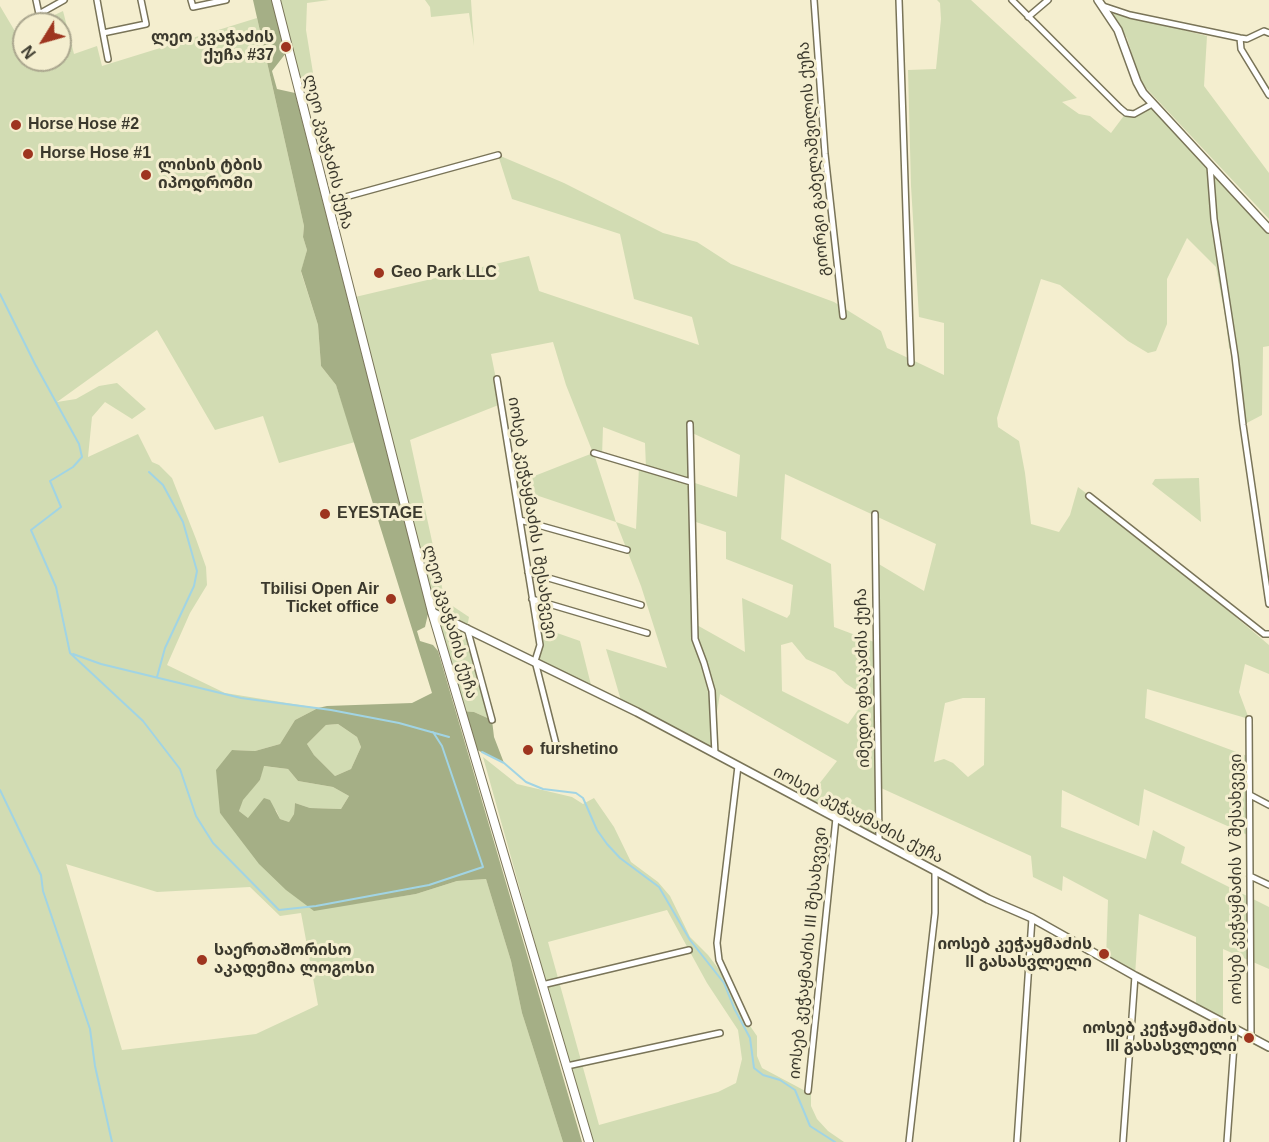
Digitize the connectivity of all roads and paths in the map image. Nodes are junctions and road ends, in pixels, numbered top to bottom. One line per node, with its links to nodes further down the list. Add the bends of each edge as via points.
1 (36, 0): 2 (street, via 39,14)
2 (64, 0)
3 (97, 0): 14 (street)
4 (141, 0): 14 (street, via 146,24)
5 (191, 0): 6 (street, via 193,7)
6 (226, 0)
7 (276, 0): 22 (main road, ლეო კვაჭაძის ქუჩა)
8 (814, 0): 24 (street, გიორგი გაბელაშვილის ქუჩა, via 825,154)
9 (899, 0): 25 (street)
10 (1012, 0): 13 (street)
11 (1048, 0): 13 (street)
12 (1100, 3): 16 (street, via 1130,15); 19 (street, via 1118,30 1137,82)
13 (1028, 16): 19 (street, via 1126,113 1134,114)
14 (103, 33): 17 (street)
15 (1269, 33): 16 (street)
16 (1240, 38): 18 (street, via 1241,49)
17 (108, 58)
18 (1269, 94)
19 (1152, 105): 21 (street)
20 (498, 155): 22 (street)
21 (1210, 165): 23 (street); 36 (street, via 1214,219)
22 (327, 202): 38 (main road, ლეო კვაჭაძის ქუჩა)
23 (1269, 229)
24 (843, 316)
25 (912, 363)
26 (497, 379): 32 (street, იოსებ კეჭაყმაძის I შესახვევი)
27 (690, 424): 29 (street)
28 (594, 453): 29 (street)
29 (691, 482): 46 (street, via 695,639 712,691)
30 (1089, 496): 41 (street)
31 (875, 514): 51 (street, იმედო ფხაკაძის ქუჩა)
32 (520, 520): 33 (street); 34 (street, იოსებ კეჭაყმაძის I შესახვევი)
33 (627, 550)
34 (528, 572): 35 (street, იოსებ კეჭაყმაძის I შესახვევი); 37 (street)
35 (532, 599): 40 (street); 42 (street, იოსებ კეჭაყმაძის I შესახვევი, via 540,645)
36 (1269, 604)
37 (640, 605)
38 (432, 612): 39 (street, იოსებ კეჭაყმაძის ქუჩა); 58 (main road, ლეო კვაჭაძის ქუჩა)
39 (467, 628): 42 (street, იოსებ კეჭაყმაძის ქუჩა); 44 (street)
40 (647, 633)
41 (1268, 634)
42 (535, 661): 45 (street, იოსებ კეჭაყმაძის I შესახვევი); 46 (street, იოსებ კეჭაყმაძის ქუჩა)
43 (1249, 719): 48 (street, იოსებ კეჭაყმაძის V შესახვევი)
44 (492, 720)
45 (557, 748)
46 (716, 754): 47 (street, იოსებ კეჭაყმაძის ქუჩა)
47 (738, 766): 50 (street, იოსებ კეჭაყმაძის ქუჩა); 59 (street, via 717,943 719,960)
48 (1250, 795): 49 (street); 53 (street, იოსებ კეჭაყმაძის V შესახვევი)
49 (1269, 805)
50 (836, 818): 51 (street, იოსებ კეჭაყმაძის ქუჩა); 65 (street, იოსებ კეჭაყმაძის III შესახვევი)
51 (879, 841): 52 (street, იოსებ კეჭაყმაძის ქუჩა)
52 (935, 871): 55 (street, იოსებ კეჭაყმაძის ქუჩა); 67 (street, via 935,913)
53 (1250, 876): 54 (street); 62 (street, იოსებ კეჭაყმაძის V შესახვევი)
54 (1269, 885)
55 (1032, 918): 57 (street, იოსებ კეჭაყმაძის ქუჩა); 68 (street)
56 (689, 950): 58 (street)
57 (1135, 976): 60 (street, იოსებ კეჭაყმაძის ქუჩა); 69 (street)
58 (542, 985): 64 (main road, ლეო კვაჭაძის ქუჩა)
59 (748, 1023)
60 (1235, 1030): 62 (street, იოსებ კეჭაყმაძის ქუჩა); 70 (street)
61 (720, 1033): 64 (street)
62 (1251, 1038): 63 (street, იოსებ კეჭაყმაძის ქუჩა)
63 (1269, 1047)
64 (567, 1066): 66 (main road, ლეო კვაჭაძის ქუჩა)
65 (808, 1091)
66 (589, 1142)
67 (909, 1142)
68 (1017, 1142)
69 (1123, 1142)
70 (1227, 1142)

